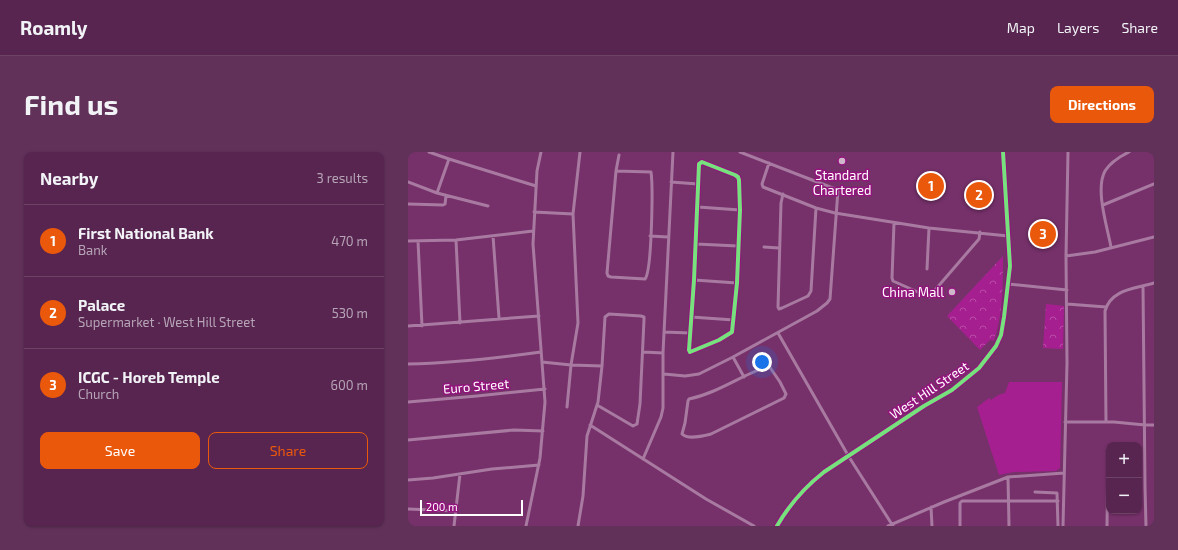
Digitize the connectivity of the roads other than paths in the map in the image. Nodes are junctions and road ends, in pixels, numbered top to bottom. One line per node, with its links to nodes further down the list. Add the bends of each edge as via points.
1 (429, 152): 10 (street)
2 (540, 152): 17 (street)
3 (580, 152): 29 (street)
4 (673, 152): 14 (street)
5 (740, 152): 11 (street)
6 (1003, 152): 37 (street, West Hill Street)
7 (1068, 152): 47 (street)
8 (1129, 152): 22 (street, via 1106,170 1102,179)
9 (619, 155): 12 (street)
10 (449, 159): 17 (street); 18 (street)
11 (769, 164): 19 (street, via 762,184); 28 (street, via 838,190)
12 (616, 171): 35 (street, via 651,172); 35 (street, via 608,276 645,279 648,272)
13 (408, 182): 18 (street)
14 (671, 182): 15 (street); 36 (street)
15 (698, 184): 24 (street); 26 (street, via 699,164 702,162 735,175 739,180)
16 (1154, 184): 22 (street)
17 (536, 186): 27 (street)
18 (437, 194): 20 (street)
19 (783, 194): 25 (street); 46 (street)
20 (446, 196): 21 (street, via 443,205); 23 (street)
21 (408, 204)
22 (1103, 205): 45 (street)
23 (488, 206)
24 (698, 207): 26 (street); 42 (street)
25 (816, 208): 28 (street); 46 (street, via 811,291 808,296 779,309)
26 (740, 210): 43 (street)
27 (534, 212): 29 (street); 32 (street)
28 (835, 213): 30 (street); 66 (street, via 830,299 817,311)
29 (573, 214): 73 (street, via 578,318)
30 (894, 223): 31 (street); 33 (street, via 893,281 929,298 979,239)
31 (930, 228): 33 (street); 48 (street)
32 (533, 231): 34 (street); 57 (street)
33 (980, 232): 37 (street)
34 (493, 236): 39 (street); 59 (street)
35 (650, 236): 36 (street)
36 (668, 236): 64 (street)
37 (1008, 236): 52 (street, West Hill Street)
38 (1154, 237): 45 (street)
39 (456, 240): 41 (street); 61 (street)
40 (408, 241): 41 (street)
41 (418, 241): 63 (street)
42 (696, 244): 43 (street); 49 (street)
43 (738, 246): 50 (street)
44 (764, 247): 46 (street)
45 (1111, 247): 47 (street)
46 (779, 248)
47 (1066, 256): 54 (street)
48 (927, 269)
49 (694, 280): 50 (street); 58 (street)
50 (737, 283): 60 (street)
51 (1154, 283): 53 (street)
52 (1008, 284): 54 (street); 88 (street, West Hill Street, via 1001,335 979,368 952,390)
53 (1143, 286): 56 (street, via 1115,295); 83 (street)
54 (1067, 290): 55 (street)
55 (1067, 304): 56 (street); 81 (street)
56 (1106, 307): 82 (street)
57 (539, 316): 59 (street); 67 (street)
58 (692, 317): 60 (street); 65 (street)
59 (499, 318): 61 (street)
60 (734, 320): 65 (street, via 730,335 694,352 689,350)
61 (460, 323): 63 (street)
62 (408, 326): 63 (street)
63 (422, 326)
64 (664, 332): 65 (street); 69 (street)
65 (690, 333)
66 (778, 333): 70 (street); 88 (street)
67 (541, 352): 71 (street); 72 (street)
68 (643, 352): 69 (street); 74 (street, via 644,317 607,315); 79 (street, via 637,424 630,424)
69 (663, 353): 75 (street)
70 (733, 357): 75 (street, via 699,374); 76 (street)
71 (542, 362): 73 (street); 77 (street)
72 (408, 364)
73 (571, 365): 74 (street); 80 (street)
74 (602, 366): 79 (street)
75 (664, 374): 89 (street, via 661,417)
76 (744, 377): 76 (street, via 690,399 683,436 711,434 786,396 769,366)
77 (545, 389): 78 (street, Euro Street); 86 (street)
78 (408, 402)
79 (597, 405): 85 (street)
80 (567, 407)
81 (1065, 422): 82 (street); 91 (street)
82 (1106, 422): 83 (street)
83 (1145, 425): 84 (street); 115 (street)
84 (1154, 425)
85 (590, 426): 89 (street); 105 (street)
86 (543, 431): 87 (street, via 514,430); 90 (street)
87 (408, 440)
88 (849, 456): 102 (street); 107 (street, West Hill Street, via 812,482 791,504)
89 (643, 458): 106 (street, via 706,499)
90 (539, 465): 92 (street); 104 (street)
91 (1064, 473): 93 (street); 113 (street)
92 (460, 474): 95 (street); 101 (street)
93 (1008, 477): 98 (street); 99 (street)
94 (1108, 478): 114 (street)
95 (408, 480)
96 (1035, 492): 97 (street, via 1056,492)
97 (1058, 501): 98 (street); 112 (street)
98 (1009, 502): 110 (street, via 961,502); 111 (street)
99 (931, 507): 102 (street); 109 (street)
100 (408, 509): 101 (street)
101 (456, 511): 103 (street)
102 (892, 525): 108 (street)
103 (454, 526)
104 (526, 526)
105 (578, 526)
106 (754, 526)
107 (777, 526)
108 (888, 526)
109 (932, 526)
110 (960, 526)
111 (1009, 526)
112 (1058, 526)
113 (1063, 526)
114 (1107, 526)
115 (1146, 526)

